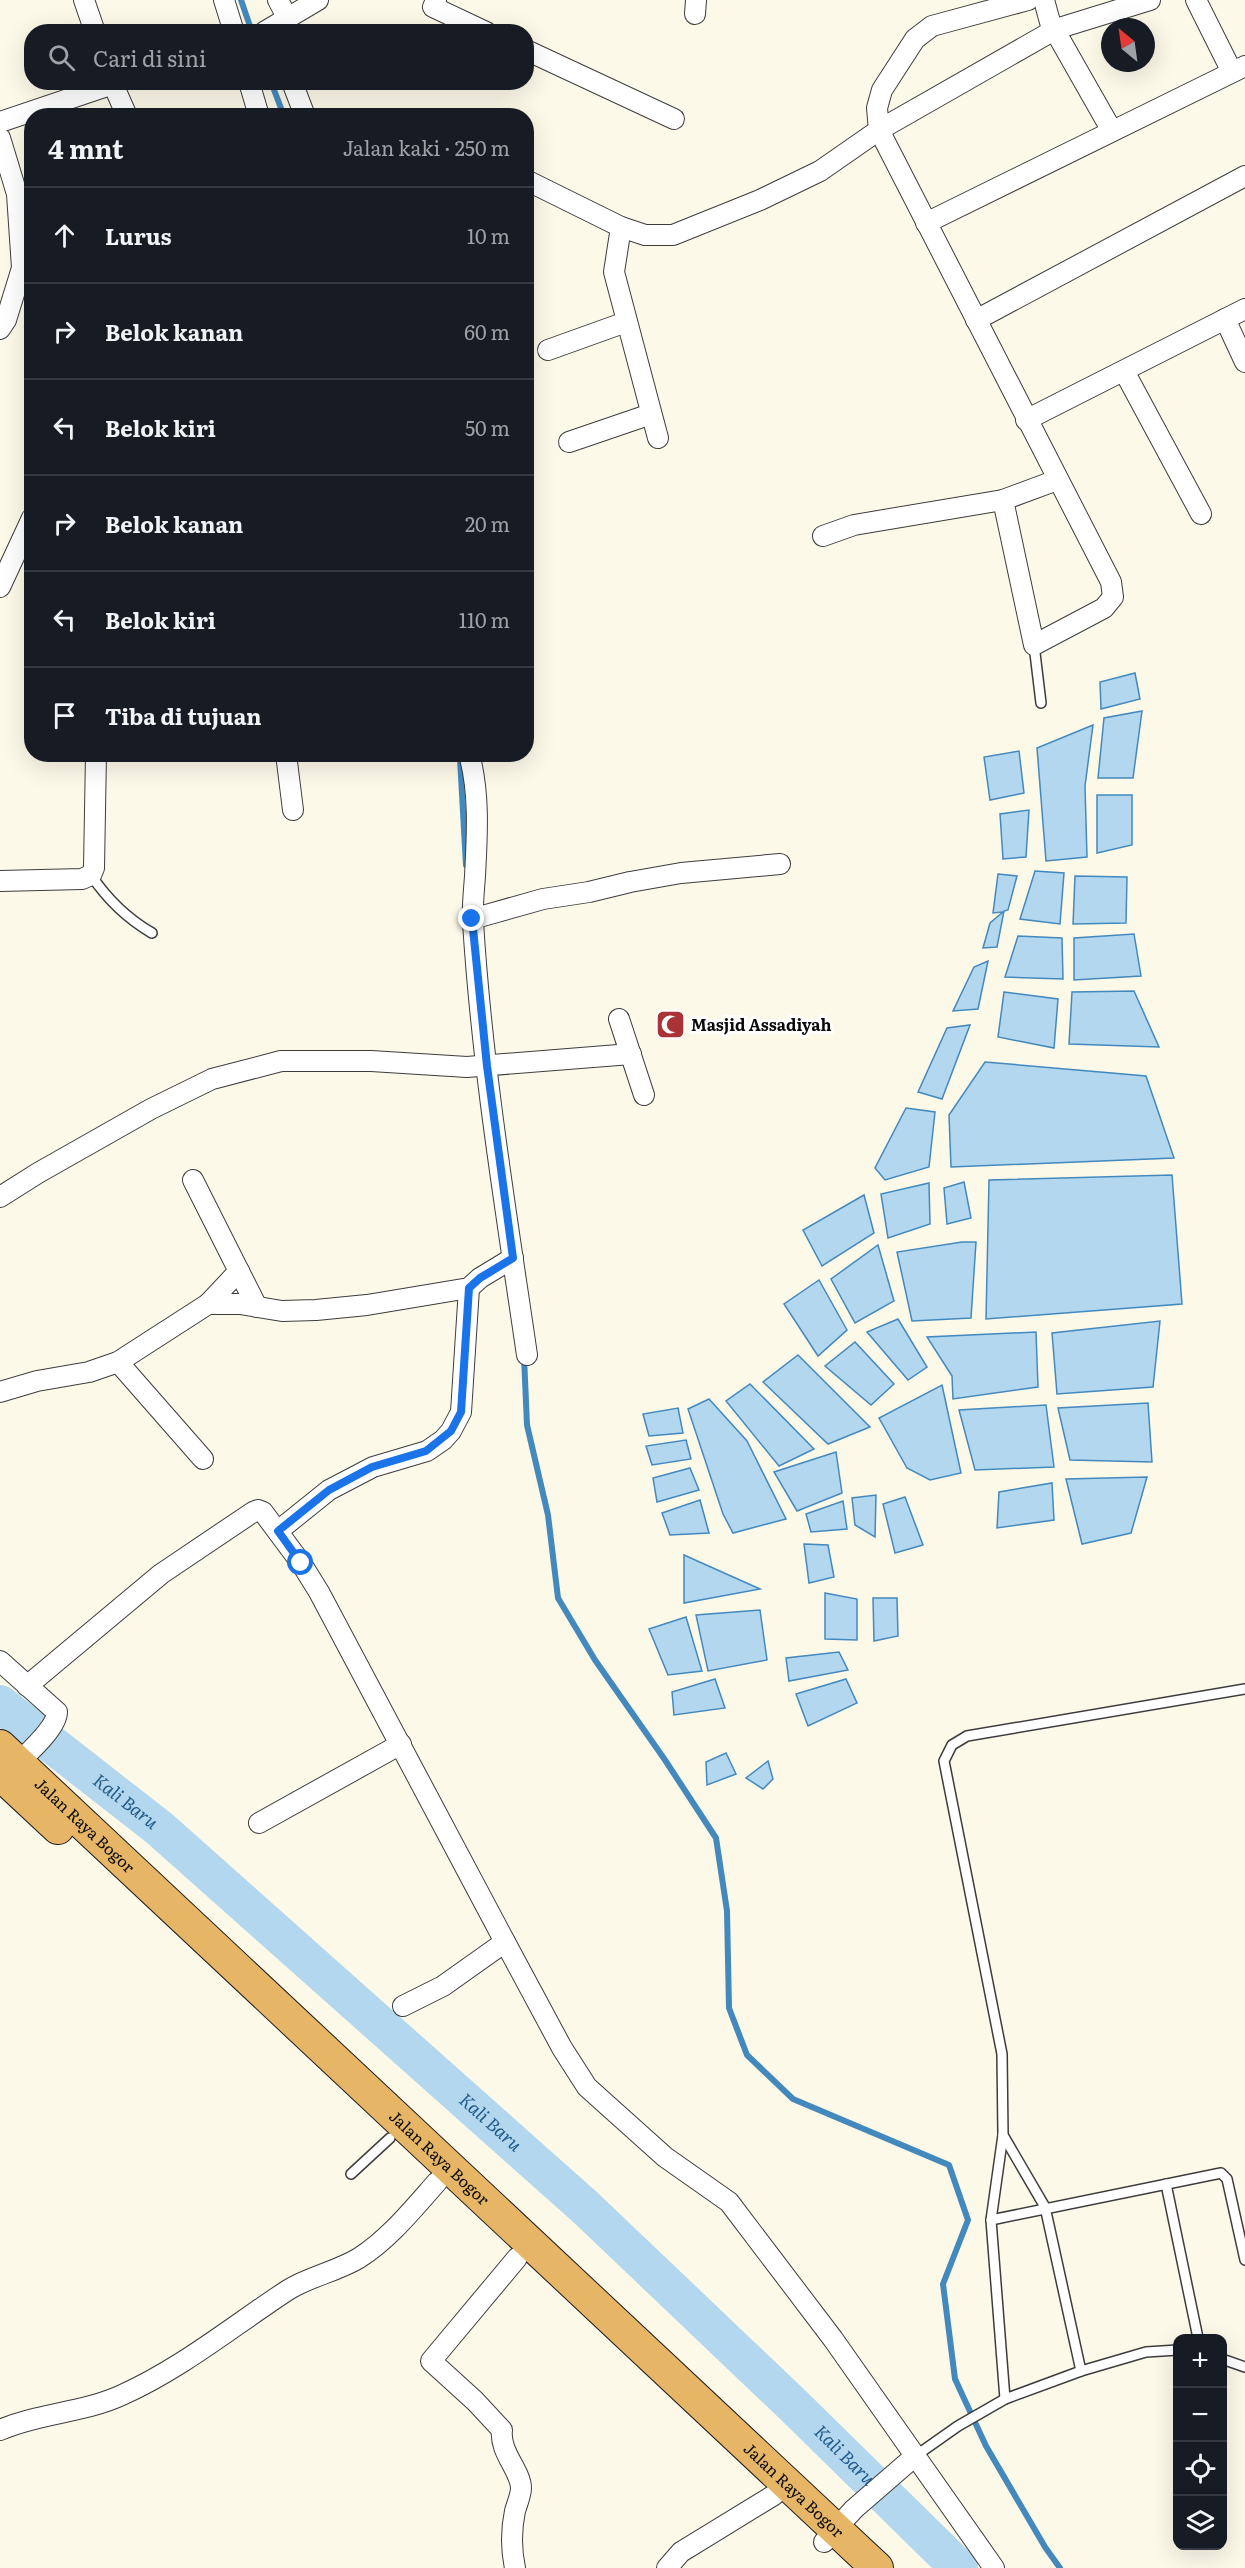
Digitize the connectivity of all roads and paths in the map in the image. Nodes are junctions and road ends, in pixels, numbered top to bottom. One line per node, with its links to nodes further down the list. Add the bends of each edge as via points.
1 (84, 0): 11 (street)
2 (224, 0): 12 (street)
3 (278, 0): 10 (street)
4 (318, 0): 10 (street)
5 (436, 0): 14 (street, via 433,7)
6 (1028, 0): 29 (street, via 932,26 915,39 882,90 877,108)
7 (1044, 0): 15 (street)
8 (1150, 0): 15 (street)
9 (1196, 0): 17 (street)
10 (288, 19): 13 (street)
11 (92, 24)
12 (232, 24)
13 (279, 24)
14 (469, 24)
15 (1056, 29): 29 (street); 30 (street)
16 (534, 54): 27 (street)
17 (1239, 69): 30 (street)
18 (94, 90): 22 (street)
19 (118, 90): 23 (street)
20 (251, 90): 24 (street)
21 (295, 90): 25 (street)
22 (41, 108)
23 (124, 108)
24 (257, 108)
25 (302, 108)
26 (24, 114): 28 (street)
27 (674, 119)
28 (0, 122)
29 (879, 130): 34 (street); 35 (street, via 820,171 672,235 645,235)
30 (1112, 131): 34 (street)
31 (0, 138): 40 (street, via 17,194 22,268)
32 (1245, 176): 38 (street)
33 (534, 184): 35 (street)
34 (926, 223): 38 (street)
35 (621, 227): 39 (street, via 614,272)
36 (1245, 309): 37 (street)
37 (1225, 319): 42 (street); 43 (street)
38 (976, 320): 45 (street)
39 (626, 322): 41 (street); 44 (street)
40 (0, 328)
41 (548, 350)
42 (1245, 362)
43 (1124, 371): 45 (street); 50 (street)
44 (651, 414): 46 (street); 47 (street)
45 (1026, 420): 48 (street)
46 (658, 438)
47 (569, 442)
48 (1057, 480): 49 (street); 54 (street, via 1111,582 1113,597 1104,608)
49 (1004, 500): 52 (street, via 854,525); 54 (street)
50 (1201, 514)
51 (24, 535): 53 (street)
52 (823, 536)
53 (0, 587)
54 (1034, 645): 55 (lane)
55 (1041, 702)
56 (96, 762): 61 (street)
57 (287, 762): 59 (street)
58 (471, 762): 63 (street, via 477,852)
59 (293, 810)
60 (780, 864): 63 (street, via 630,882 543,899)
61 (91, 875): 62 (street, via 82,879); 64 (lane, via 119,907)
62 (0, 881)
63 (472, 919): 67 (street)
64 (152, 933)
65 (619, 1018): 66 (street)
66 (631, 1054): 67 (street); 68 (street)
67 (479, 1066): 70 (street, via 281,1061 212,1078); 71 (street)
68 (644, 1095)
69 (193, 1180): 72 (street)
70 (0, 1197)
71 (511, 1260): 73 (street); 76 (street)
72 (239, 1271): 74 (street); 75 (street)
73 (475, 1283): 75 (street, via 367,1305 282,1311); 80 (street, via 461,1412 451,1431 426,1451 372,1467 329,1490)
74 (208, 1304): 75 (street); 77 (street)
75 (257, 1308)
76 (527, 1355)
77 (118, 1362): 78 (street); 79 (street)
78 (0, 1392)
79 (203, 1459)
80 (278, 1531): 82 (street, via 263,1512 253,1512 161,1574); 84 (street, via 319,1592)
81 (0, 1661): 82 (street)
82 (27, 1686): 85 (street, via 57,1713 57,1718 51,1728)
83 (1245, 1689): 89 (lane, via 967,1736 952,1745 944,1761 1002,2054)
84 (401, 1744): 86 (street); 87 (street)
85 (13, 1758): 90 (highway, Jalan Raya Bogor); 107 (highway, Jalan Raya Bogor)
86 (259, 1823)
87 (504, 1942): 88 (street, via 442,1986); 105 (street, via 587,2087 665,2157 729,2202 833,2339)
88 (403, 2006)
89 (1003, 2135): 94 (lane); 95 (lane)
90 (390, 2138): 91 (lane); 92 (highway, Jalan Raya Bogor)
91 (351, 2174)
92 (437, 2182): 96 (highway, Jalan Raya Bogor); 104 (street, via 398,2226 359,2258 291,2289 194,2356 122,2395 78,2411 19,2422)
93 (1166, 2184): 94 (lane); 97 (lane, via 1224,2175); 98 (lane)
94 (1045, 2207): 95 (lane); 102 (lane)
95 (992, 2220): 103 (lane)
96 (518, 2258): 106 (highway, Jalan Raya Bogor); 108 (street, via 431,2361 502,2430 501,2437 521,2487 512,2526)
97 (1245, 2260)
98 (1197, 2334)
99 (1173, 2350): 102 (lane, via 1146,2352)
100 (1227, 2361): 101 (lane)
101 (1245, 2367)
102 (1081, 2371): 103 (lane)
103 (1005, 2399): 105 (lane)
104 (0, 2430)
105 (909, 2461): 107 (street); 112 (street)
106 (774, 2495): 107 (highway, Jalan Raya Bogor); 109 (street, via 681,2552)
107 (838, 2526): 110 (highway, Jalan Raya Bogor); 111 (highway, Jalan Raya Bogor)
108 (515, 2568)
109 (667, 2568)
110 (850, 2568)
111 (878, 2568)
112 (994, 2568)

